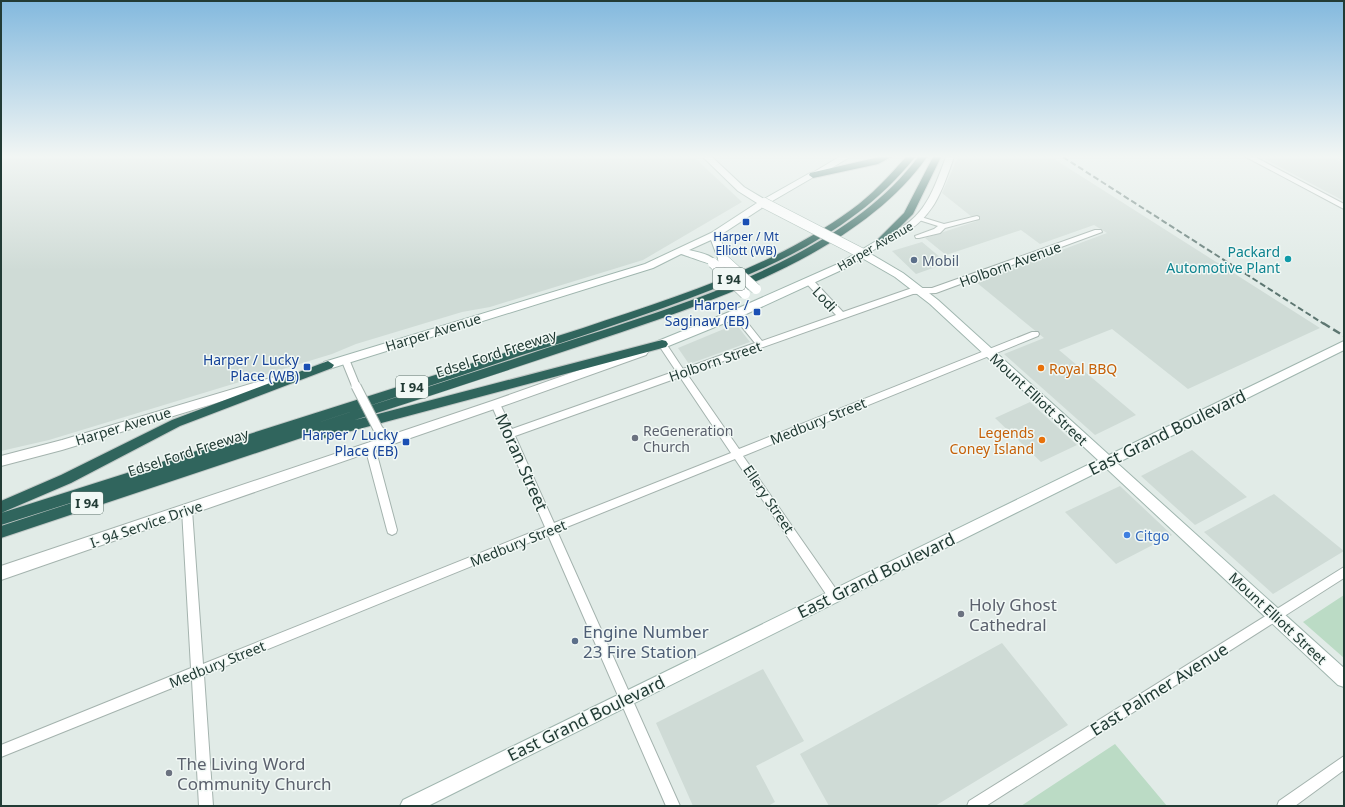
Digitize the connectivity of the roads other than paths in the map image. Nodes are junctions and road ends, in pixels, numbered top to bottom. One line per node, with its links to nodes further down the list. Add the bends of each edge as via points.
1 (750, 195): 8 (main road, Mount Elliott Street)
2 (779, 195): 8 (main road, Harper Avenue)
3 (872, 195): 43 (highway, Edsel Ford Freeway / I 94, via 841,220 776,258 699,291 527,350)
4 (890, 195): 40 (highway, Edsel Ford Freeway / I 94, via 858,220 806,253 702,301)
5 (918, 195): 16 (highway, via 908,214)
6 (935, 195): 10 (main road, Harper Avenue, via 930,208)
7 (1321, 195): 9 (street)
8 (764, 203): 14 (main road, Harper Avenue); 18 (main road, Mount Elliott Street, bridge)
9 (1344, 207)
10 (921, 218): 12 (street); 16 (main road, Harper Avenue, via 909,228)
11 (977, 218): 12 (street)
12 (943, 226): 15 (street)
13 (1098, 232): 21 (street, Holborn Avenue, via 933,291)
14 (714, 235): 17 (main road, Harper Avenue); 19 (main road)
15 (919, 236)
16 (881, 241): 18 (main road, Harper Avenue)
17 (680, 251): 19 (main road); 30 (main road, Harper Avenue, via 649,266 598,283)
18 (861, 253): 20 (main road, Harper Avenue, via 844,265); 21 (main road, Mount Elliott Street, via 899,275)
19 (718, 261): 22 (main road, bridge, via 764,294); 23 (main road, bridge, via 745,294 746,304)
20 (809, 281): 22 (main road); 24 (street, Lodi)
21 (921, 292): 24 (street, Holborn Street, via 912,291); 29 (main road, Mount Elliott Street)
22 (776, 296): 23 (main road)
23 (737, 313): 26 (main road); 27 (street)
24 (842, 316): 27 (street, Holborn Street)
25 (1035, 334): 29 (street, Medbury Street)
26 (662, 344): 32 (street, Ellery Street); 33 (main road); 40 (highway)
27 (761, 345): 32 (street, Holborn Street)
28 (1344, 345): 39 (main road, East Grand Boulevard)
29 (989, 352): 37 (street, Medbury Street); 39 (main road, Mount Elliott Street)
30 (345, 359): 31 (main road, Harper Avenue); 35 (street, bridge, via 378,429)
31 (328, 365): 38 (main road, Harper Avenue); 41 (highway, via 176,423 66,479)
32 (682, 373): 34 (street, Holborn Street); 37 (street, Ellery Street)
33 (496, 404): 34 (street, Moran Street); 35 (main road)
34 (509, 434): 44 (street, Moran Street)
35 (388, 441): 36 (main road)
36 (370, 447): 42 (main road, I- 94 Service Drive); 45 (street)
37 (737, 454): 44 (street, Medbury Street); 49 (street, Ellery Street)
38 (1, 461)
39 (1107, 461): 49 (main road, East Grand Boulevard); 50 (main road, Mount Elliott Street)
40 (173, 474): 46 (highway, Edsel Ford Freeway / I 94)
41 (1, 507)
42 (187, 510): 48 (main road, I- 94 Service Drive); 51 (street)
43 (1, 520)
44 (551, 529): 51 (street, Medbury Street); 53 (street, Moran Street)
45 (392, 530)
46 (1, 532)
47 (1344, 572): 50 (street, East Palmer Avenue)
48 (1, 573)
49 (834, 596): 53 (main road, East Grand Boulevard)
50 (1275, 616): 52 (main road, Mount Elliott Street); 59 (street, East Palmer Avenue)
51 (197, 672): 54 (street, Medbury Street); 56 (street)
52 (1344, 679)
53 (626, 698): 57 (main road, East Grand Boulevard); 58 (street, Moran Street)
54 (1, 751)
55 (1344, 762): 60 (street)
56 (206, 806)
57 (408, 806)
58 (674, 806)
59 (974, 806)
60 (1284, 806)

